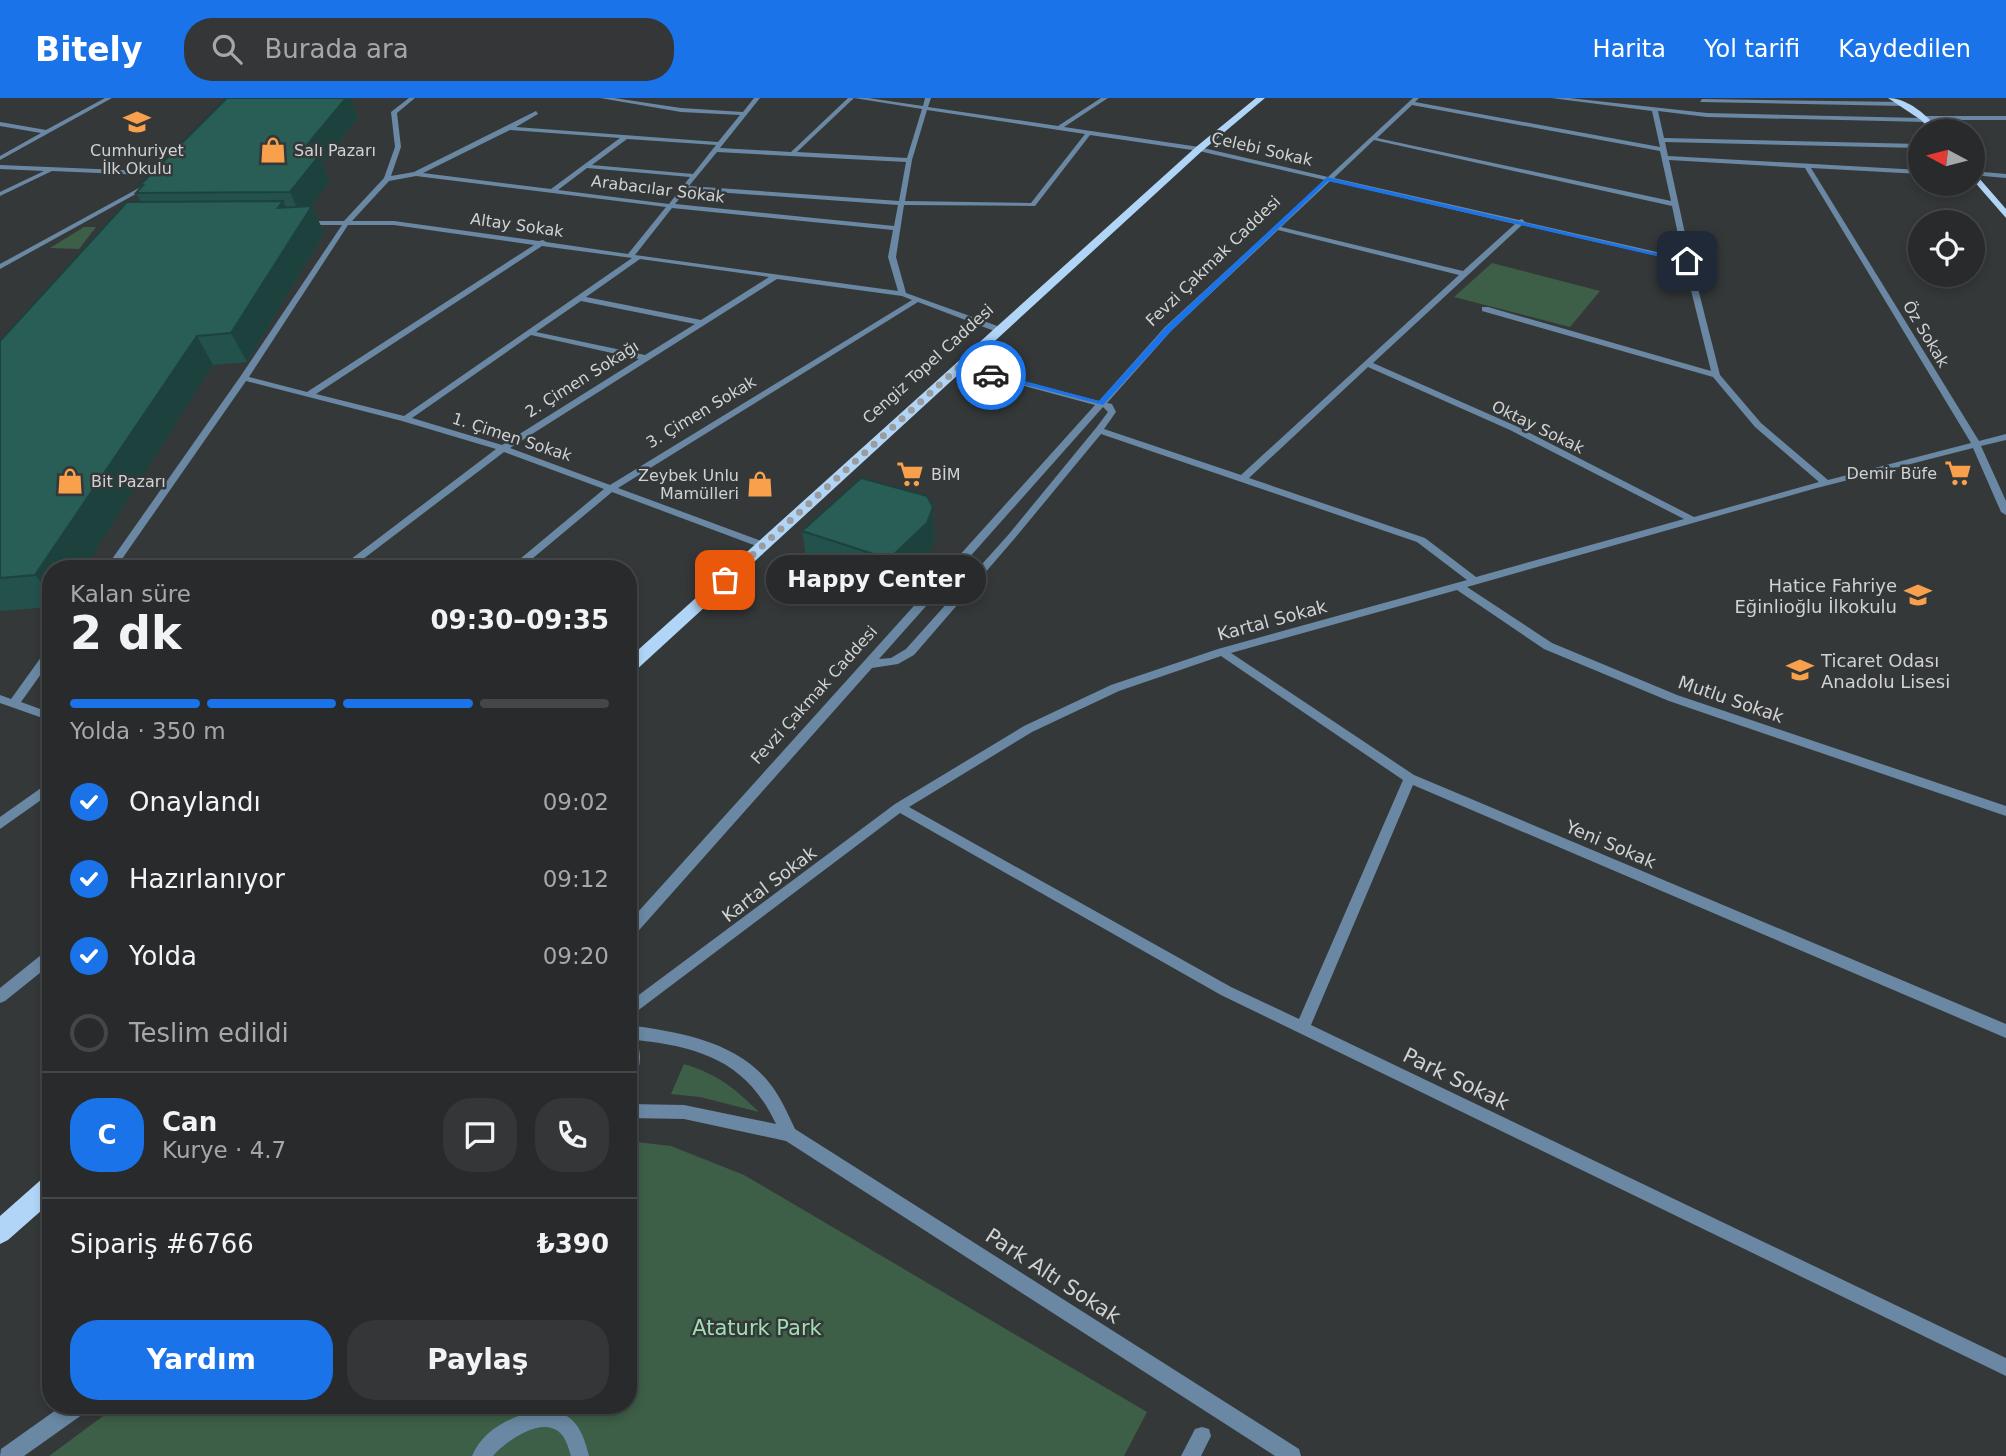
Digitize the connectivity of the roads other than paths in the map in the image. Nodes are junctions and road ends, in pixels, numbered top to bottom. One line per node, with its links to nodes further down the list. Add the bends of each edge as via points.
1 (109, 98): 27 (street)
2 (412, 98): 50 (street, via 394,112 398,147)
3 (603, 98): 20 (street)
4 (757, 98): 20 (street)
5 (851, 98): 36 (street)
6 (857, 98): 16 (street, Çelebi Sokak)
7 (928, 98): 16 (street)
8 (1105, 98): 25 (street)
9 (1261, 98): 34 (main road, Cengiz Topel Caddesi)
10 (1553, 98): 17 (street)
11 (1641, 98): 17 (street)
12 (1892, 98): 15 (main road)
13 (1701, 99): 15 (street); 21 (street)
14 (1414, 100): 30 (street, Fevzi Çakmak Caddesi); 35 (street)
15 (1903, 104): 23 (main road)
16 (924, 107): 25 (street, Çelebi Sokak); 38 (street)
17 (1639, 109): 18 (street)
18 (1655, 111): 21 (street); 31 (street)
19 (536, 113): 26 (street)
20 (745, 114): 33 (street)
21 (1707, 116): 23 (street)
22 (2006, 118): 23 (street)
23 (1925, 119)
24 (0, 124): 27 (street)
25 (1059, 127): 28 (street, Çelebi Sokak)
26 (509, 128): 29 (street); 46 (street)
27 (46, 131): 37 (street)
28 (1089, 132): 34 (street, Çelebi Sokak); 57 (street, via 1033,205)
29 (625, 137): 33 (street); 39 (street)
30 (1371, 138): 51 (street, Fevzi Çakmak Caddesi); 58 (street)
31 (1660, 140): 32 (street); 35 (street)
32 (1908, 146)
33 (718, 147): 36 (street); 48 (street)
34 (1199, 149): 51 (street, Çelebi Sokak); 77 (main road, Cengiz Topel Caddesi)
35 (1663, 153): 40 (street); 58 (street)
36 (792, 154): 38 (street)
37 (0, 158)
38 (909, 160): 57 (street)
39 (586, 166): 48 (street); 54 (street)
40 (1807, 166): 44 (street); 89 (street, Öz Sokak)
41 (0, 167): 43 (street)
42 (176, 167): 45 (street)
43 (52, 169): 45 (street); 55 (street)
44 (1908, 171)
45 (168, 174): 56 (street); 69 (street)
46 (416, 174): 50 (street); 54 (street, Arabacılar Sokak)
47 (1985, 175): 49 (street)
48 (695, 176): 52 (street)
49 (2006, 176)
50 (387, 179): 62 (street)
51 (1327, 179): 61 (street, Çelebi Sokak); 65 (street, Fevzi Çakmak Caddesi)
52 (685, 188): 57 (street); 59 (street)
53 (1985, 189): 60 (main road)
54 (552, 191): 59 (street, Arabacılar Sokak)
55 (0, 194)
56 (150, 194)
57 (903, 203): 64 (street)
58 (1674, 204): 68 (street)
59 (671, 206): 64 (street, Arabacılar Sokak); 67 (street)
60 (2005, 213)
61 (1522, 221): 68 (street, Çelebi Sokak); 70 (street)
62 (347, 222): 63 (street, Altay Sokak); 66 (street, Altay Sokak, via 394,223); 83 (street)
63 (291, 223)
64 (898, 228): 72 (street, via 892,257)
65 (1276, 228): 70 (street); 85 (street, Fevzi Çakmak Caddesi, via 1168,329)
66 (543, 242): 67 (street, Altay Sokak); 84 (street)
67 (636, 256): 71 (street, Altay Sokak); 73 (street)
68 (1687, 261): 82 (street)
69 (0, 267)
70 (1465, 274): 80 (street)
71 (776, 276): 72 (street, Altay Sokak); 76 (street, 2. Çimen Sokağı)
72 (903, 294): 74 (street, Altay Sokak)
73 (579, 299): 76 (street); 78 (street)
74 (917, 300): 77 (street, Altay Sokak); 93 (street, 3. Çimen Sokak)
75 (1485, 309): 82 (street)
76 (703, 323): 79 (street, 2. Çimen Sokağı)
77 (1000, 330): 81 (main road, Cengiz Topel Caddesi)
78 (530, 333): 79 (street); 86 (street)
79 (648, 358): 90 (street, 2. Çimen Sokağı)
80 (1368, 364): 91 (street); 95 (street, Oktay Sokak, via 1513,428)
81 (960, 366): 85 (street); 96 (main road, Cengiz Topel Caddesi)
82 (1716, 375): 92 (street, via 1758,425)
83 (244, 379): 84 (street, 1. Çimen Sokak); 97 (street)
84 (308, 395): 86 (street, 1. Çimen Sokak)
85 (1101, 404): 87 (street, via 1112,412); 105 (street, Fevzi Çakmak Caddesi)
86 (405, 419): 90 (street, 1. Çimen Sokak)
87 (1099, 430): 91 (street); 105 (street, via 911,652 894,662)
88 (2006, 437): 89 (street, Kartal Sokak)
89 (1976, 444): 92 (street, Kartal Sokak); 94 (street, Öz Sokak)
90 (503, 448): 93 (street, 1. Çimen Sokak); 98 (street, 2. Çimen Sokağı)
91 (1241, 480): 100 (street, via 1421,540)
92 (1825, 482): 95 (street, Kartal Sokak)
93 (612, 487): 96 (street, 1. Çimen Sokak); 99 (street, 3. Çimen Sokak)
94 (2006, 512)
95 (1693, 520): 100 (street, Kartal Sokak)
96 (763, 545): 103 (main road, Cengiz Topel Caddesi)
97 (116, 560)
98 (355, 560)
99 (524, 560)
100 (1476, 582): 101 (street, Kartal Sokak)
101 (1460, 587): 102 (street, Kartal Sokak); 112 (street, Mutlu Sokak, via 1548,646 1661,693)
102 (1222, 652): 109 (street, Yeni Sokak); 111 (street, Kartal Sokak, via 1115,688 1027,729)
103 (637, 660)
104 (42, 664): 107 (street)
105 (866, 665): 114 (street, Fevzi Çakmak Caddesi)
106 (0, 699): 107 (street)
107 (15, 702): 108 (street)
108 (42, 713)
109 (1410, 778): 118 (street); 119 (street, Yeni Sokak)
110 (42, 793): 113 (street)
111 (899, 807): 117 (street, Kartal Sokak); 118 (street, Park Sokak, via 1226,991)
112 (2006, 811)
113 (0, 824)
114 (637, 923)
115 (42, 962): 116 (street)
116 (0, 997)
117 (637, 1005)
118 (1303, 1028): 125 (street, Park Sokak)
119 (2006, 1031)
120 (637, 1033): 122 (street, via 694,1042 730,1059 755,1077)
121 (637, 1111): 122 (street, via 684,1112)
122 (789, 1134): 132 (street, Park Altı Sokak)
123 (42, 1194): 124 (main road)
124 (0, 1232)
125 (2006, 1367)
126 (66, 1414): 128 (street)
127 (1202, 1436): 131 (street)
128 (8, 1456)
129 (481, 1456): 130 (street, via 506,1430 525,1420 543,1418 559,1422 572,1433)
130 (580, 1456)
131 (1191, 1456)
132 (1292, 1456)

